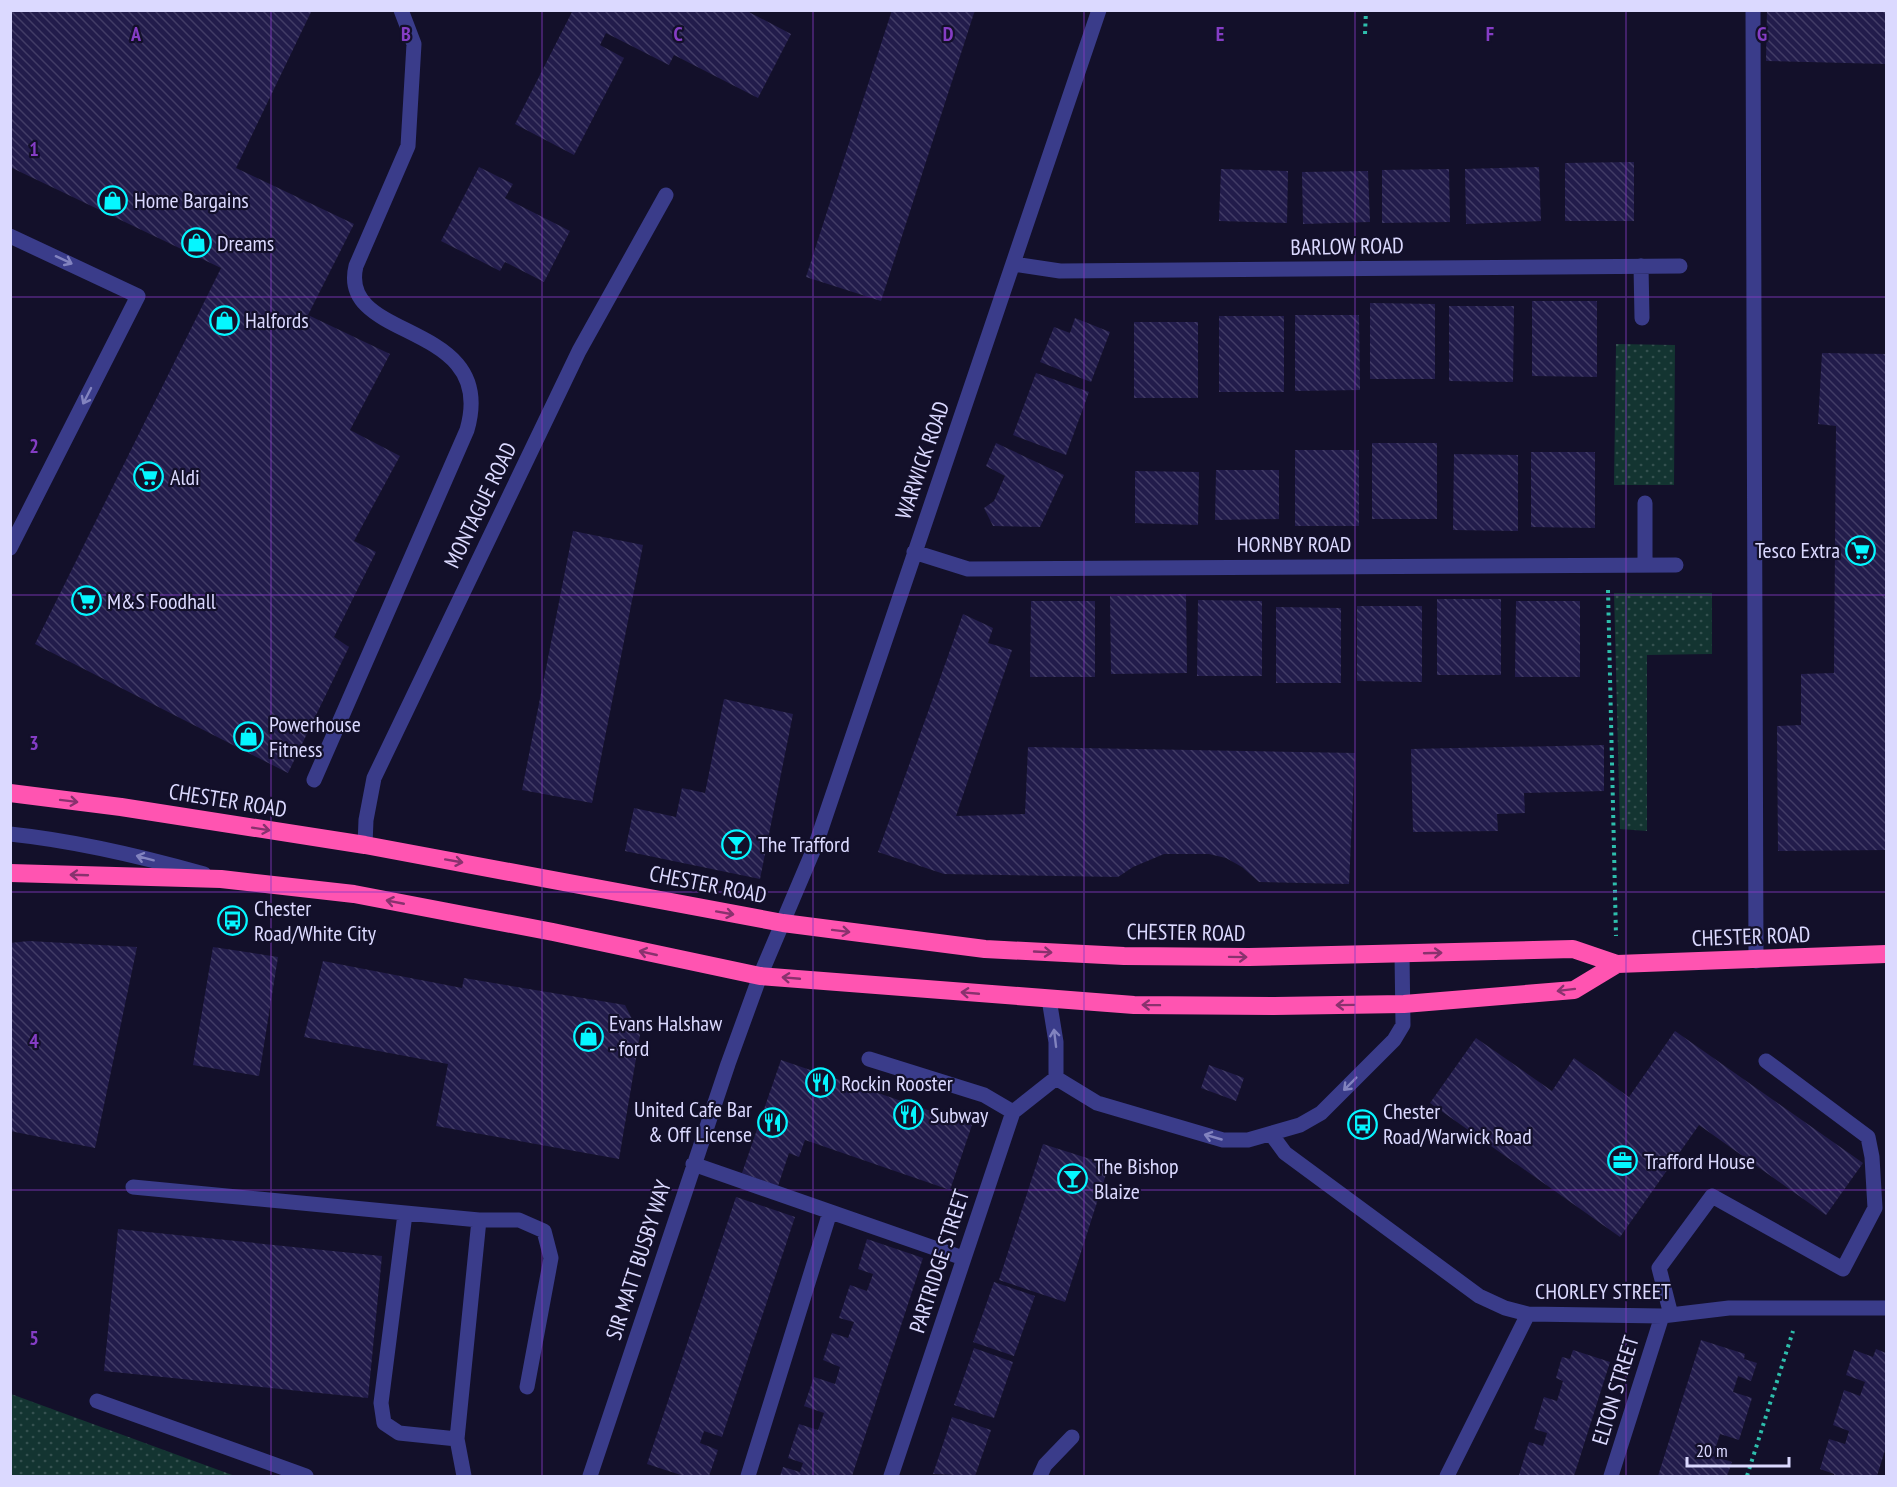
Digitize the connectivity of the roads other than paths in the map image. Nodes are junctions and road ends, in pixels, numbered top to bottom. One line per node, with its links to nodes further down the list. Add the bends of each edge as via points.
1 (401, 10): 15 (street, via 414,44 408,146 356,266 354,287 365,305 451,356 464,372 471,391 472,411)
2 (1099, 10): 6 (street, WARWICK ROAD)
3 (1753, 10): 24 (street)
4 (666, 195): 18 (street, MONTAGUE ROAD, via 579,351 374,778)
5 (10, 236): 11 (street, one-way to 11, via 138,296)
6 (1014, 264): 7 (street, BARLOW ROAD, via 1060,271); 12 (street, WARWICK ROAD)
7 (1641, 266): 8 (street, BARLOW ROAD); 9 (street)
8 (1680, 266)
9 (1642, 318)
10 (1645, 503): 13 (street)
11 (10, 548)
12 (914, 552): 13 (street, HORNBY ROAD, via 968,568); 21 (street, WARWICK ROAD, via 816,844)
13 (1644, 565): 14 (street, HORNBY ROAD)
14 (1676, 565)
15 (314, 780)
16 (10, 794): 18 (highway, CHESTER ROAD, one-way to 18)
17 (10, 834): 20 (street, one-way to 17, via 66,840)
18 (365, 845): 21 (highway, CHESTER ROAD, one-way to 21)
19 (10, 873): 20 (highway, CHESTER ROAD, one-way to 19)
20 (221, 879): 26 (highway, CHESTER ROAD, one-way to 20, via 354,894)
21 (783, 923): 22 (highway, CHESTER ROAD, one-way to 22, via 985,950 1147,956); 26 (street, SIR MATT BUSBY WAY)
22 (1402, 954): 25 (highway, CHESTER ROAD, one-way to 25, via 1573,949); 28 (street)
23 (1887, 954): 24 (highway, CHESTER ROAD)
24 (1756, 961): 25 (highway, CHESTER ROAD)
25 (1617, 964): 28 (highway, CHESTER ROAD, one-way to 28, via 1574,990)
26 (760, 976): 27 (highway, CHESTER ROAD, one-way to 26); 34 (street, SIR MATT BUSBY WAY)
27 (1049, 999): 28 (highway, CHESTER ROAD, one-way to 27, via 1192,1005); 31 (street, one-way to 27, via 1056,1042)
28 (1404, 1004): 33 (street, one-way to 33, via 1403,1025 1394,1040 1321,1113)
29 (869, 1059): 32 (street, via 984,1095)
30 (1766, 1061): 42 (street, via 1868,1137 1875,1208 1843,1269 1712,1196 1659,1268)
31 (1056, 1078): 32 (street); 33 (street, one-way to 31, via 1248,1140 1223,1140 1097,1103)
32 (1013, 1112): 39 (street, PARTRIDGE STREET)
33 (1271, 1134): 41 (street, CHORLEY STREET, via 1285,1153 1479,1296)
34 (693, 1164): 36 (street); 49 (street, SIR MATT BUSBY WAY)
35 (133, 1187): 37 (street)
36 (830, 1212): 39 (street); 50 (street)
37 (405, 1214): 38 (street); 46 (street, via 381,1403 384,1423 399,1433)
38 (479, 1220): 43 (street, via 519,1220 544,1231 551,1258); 46 (street)
39 (963, 1258): 51 (street, PARTRIDGE STREET)
40 (1887, 1308): 42 (street, CHORLEY STREET, via 1729,1308)
41 (1528, 1314): 42 (street, CHORLEY STREET); 53 (street)
42 (1666, 1316): 54 (street, ELTON STREET)
43 (527, 1388)
44 (97, 1401): 47 (street)
45 (1072, 1437): 52 (street, via 1045,1465)
46 (457, 1439): 48 (street)
47 (306, 1476)
48 (464, 1476)
49 (590, 1476)
50 (748, 1476)
51 (891, 1476)
52 (1040, 1476)
53 (1447, 1476)
54 (1611, 1476)

